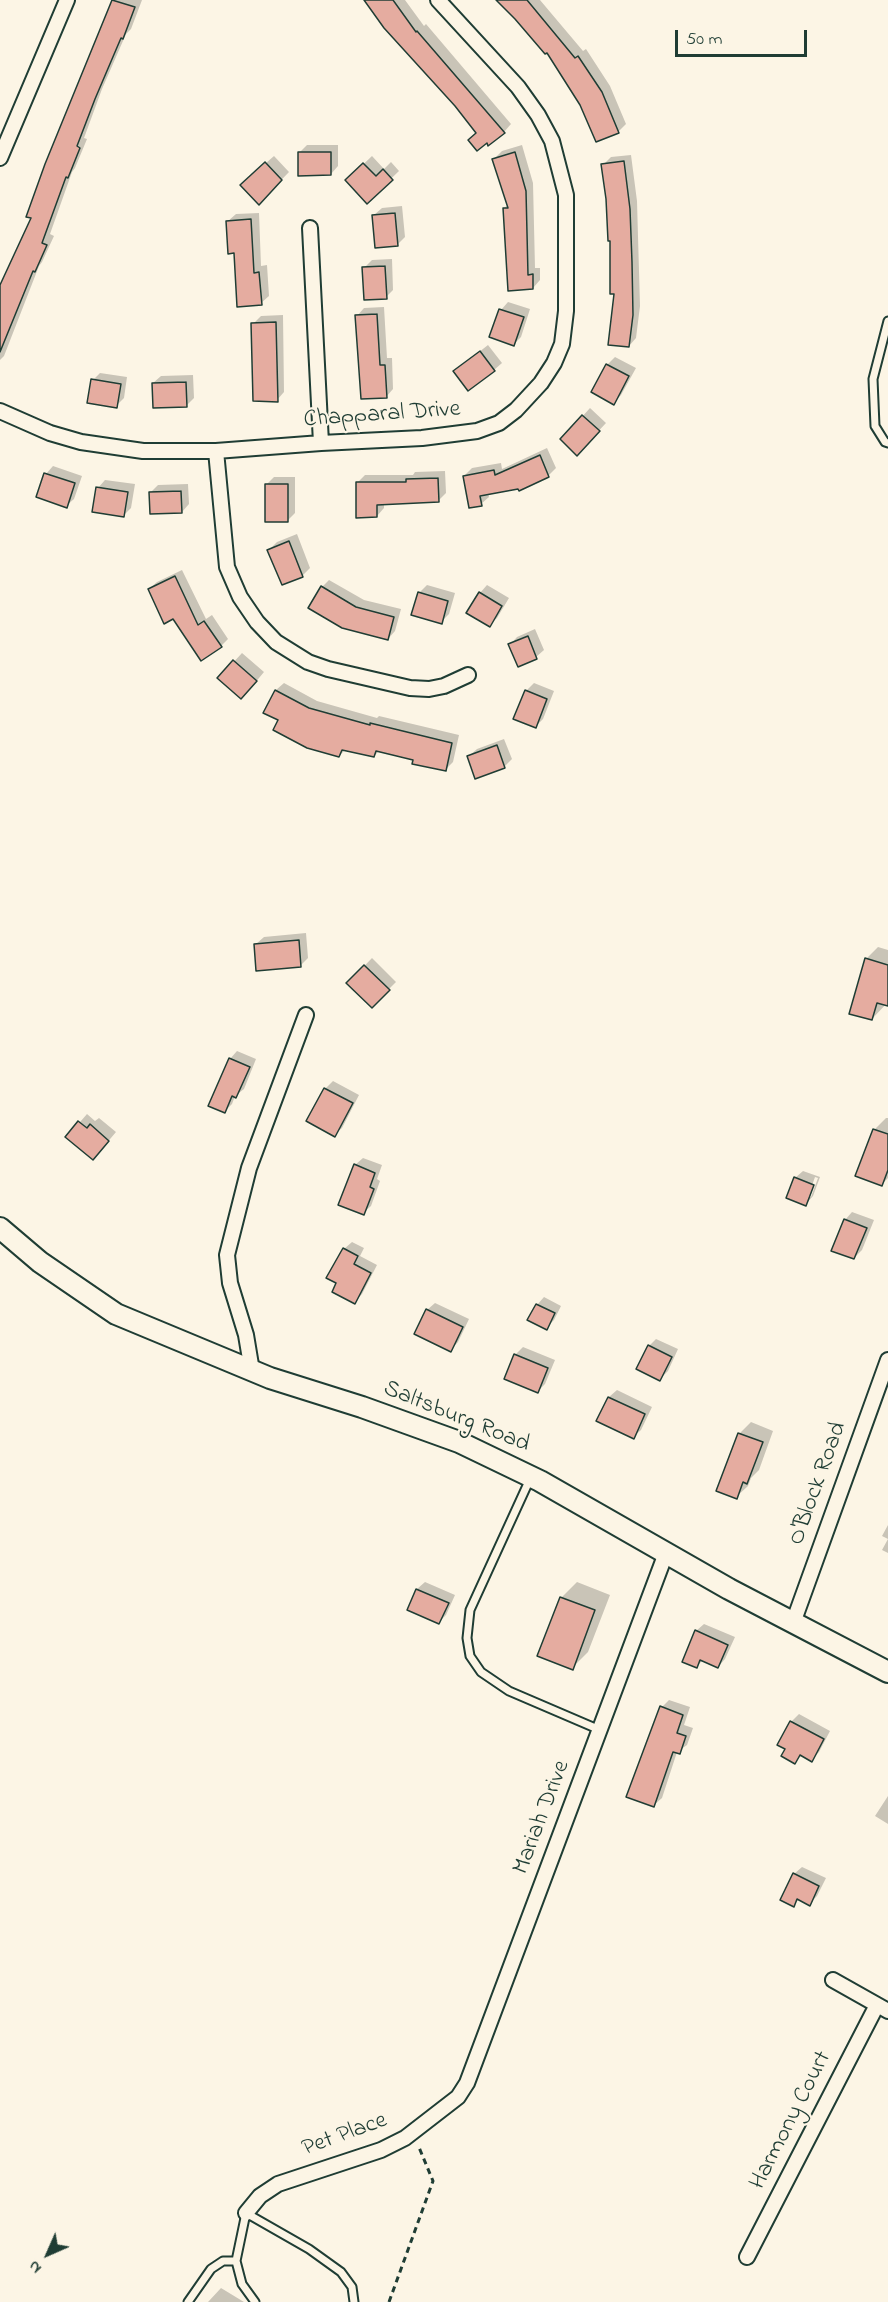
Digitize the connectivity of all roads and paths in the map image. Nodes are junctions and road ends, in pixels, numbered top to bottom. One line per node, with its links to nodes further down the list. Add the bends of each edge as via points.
1 (67, 0): 3 (street)
2 (438, 0): 7 (street, Chapparal Drive, via 518,87 552,141 566,195 566,311 562,344 541,383 499,423 477,431 422,438)
3 (0, 158)
4 (310, 228): 7 (street)
5 (888, 321): 8 (lane, via 873,379 875,426)
6 (0, 411): 9 (street, Chapparal Drive, via 50,433 108,448)
7 (321, 443): 9 (street, Chapparal Drive)
8 (888, 443)
9 (216, 451): 10 (street, via 227,567 240,597 276,642 308,662 328,669 410,688 444,686)
10 (468, 675)
11 (306, 1015): 14 (street, via 249,1168 227,1255)
12 (0, 1228): 14 (main road, Saltsburg Road, via 40,1262 116,1314)
13 (888, 1360): 17 (street, O'Block Road)
14 (252, 1371): 15 (main road, Saltsburg Road, via 459,1442)
15 (531, 1477): 16 (main road, Saltsburg Road); 19 (lane, via 470,1610 470,1656 481,1672 509,1691)
16 (666, 1553): 17 (main road, Saltsburg Road); 19 (street, Mariah Drive)
17 (793, 1623): 18 (main road, Saltsburg Road)
18 (888, 1672)
19 (600, 1730): 22 (street, Mariah Drive, via 467,2083)
20 (833, 1980): 21 (street, Harmony Court)
21 (882, 2008): 25 (street, Harmony Court)
22 (458, 2097): 23 (street, Pet Place)
23 (413, 2132): 24 (street, Pet Place, via 381,2150 278,2184 260,2196); 30 (path, via 433,2181)
24 (246, 2213): 26 (lane); 29 (lane, via 341,2272 352,2286)
25 (747, 2257)
26 (236, 2261): 27 (lane, via 223,2261 211,2269); 28 (lane, via 242,2284)
27 (188, 2302)
28 (255, 2302)
29 (354, 2302)
30 (389, 2302)

